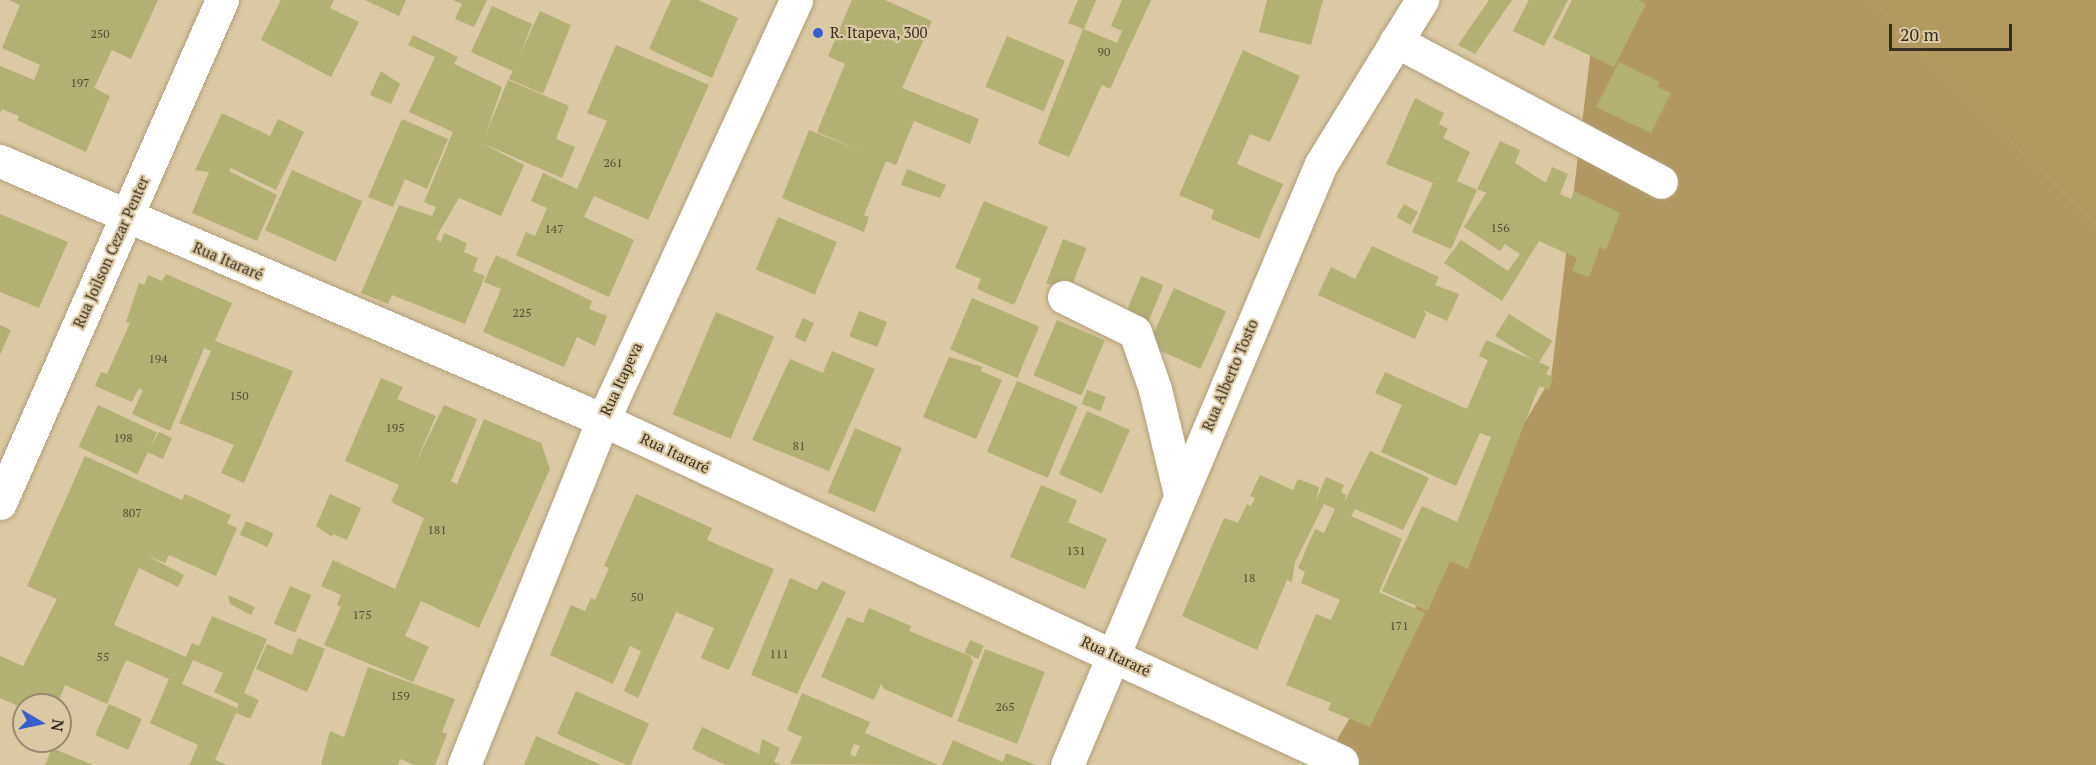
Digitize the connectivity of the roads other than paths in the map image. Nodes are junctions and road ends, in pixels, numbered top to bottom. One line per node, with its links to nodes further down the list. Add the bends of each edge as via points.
1 (222, 0): 7 (street, Rua Joilson Cezar Penter)
2 (796, 0): 9 (street, Rua Itapeva)
3 (1422, 0): 4 (street, Rua Alberto Tosto)
4 (1396, 41): 6 (street); 10 (street, Rua Alberto Tosto, via 1321,164)
5 (0, 161): 7 (street, Rua Itararé)
6 (1661, 182)
7 (126, 218): 9 (street, Rua Itararé); 11 (street, Rua Joilson Cezar Penter)
8 (1064, 297): 10 (street, via 1135,332 1155,389)
9 (603, 420): 12 (street, Rua Itararé); 14 (street, Rua Itapeva)
10 (1180, 494): 12 (street, Rua Alberto Tosto)
11 (0, 503)
12 (1111, 654): 13 (street, Rua Itararé); 15 (street, Rua Alberto Tosto)
13 (1342, 762)
14 (464, 765)
15 (1067, 765)

